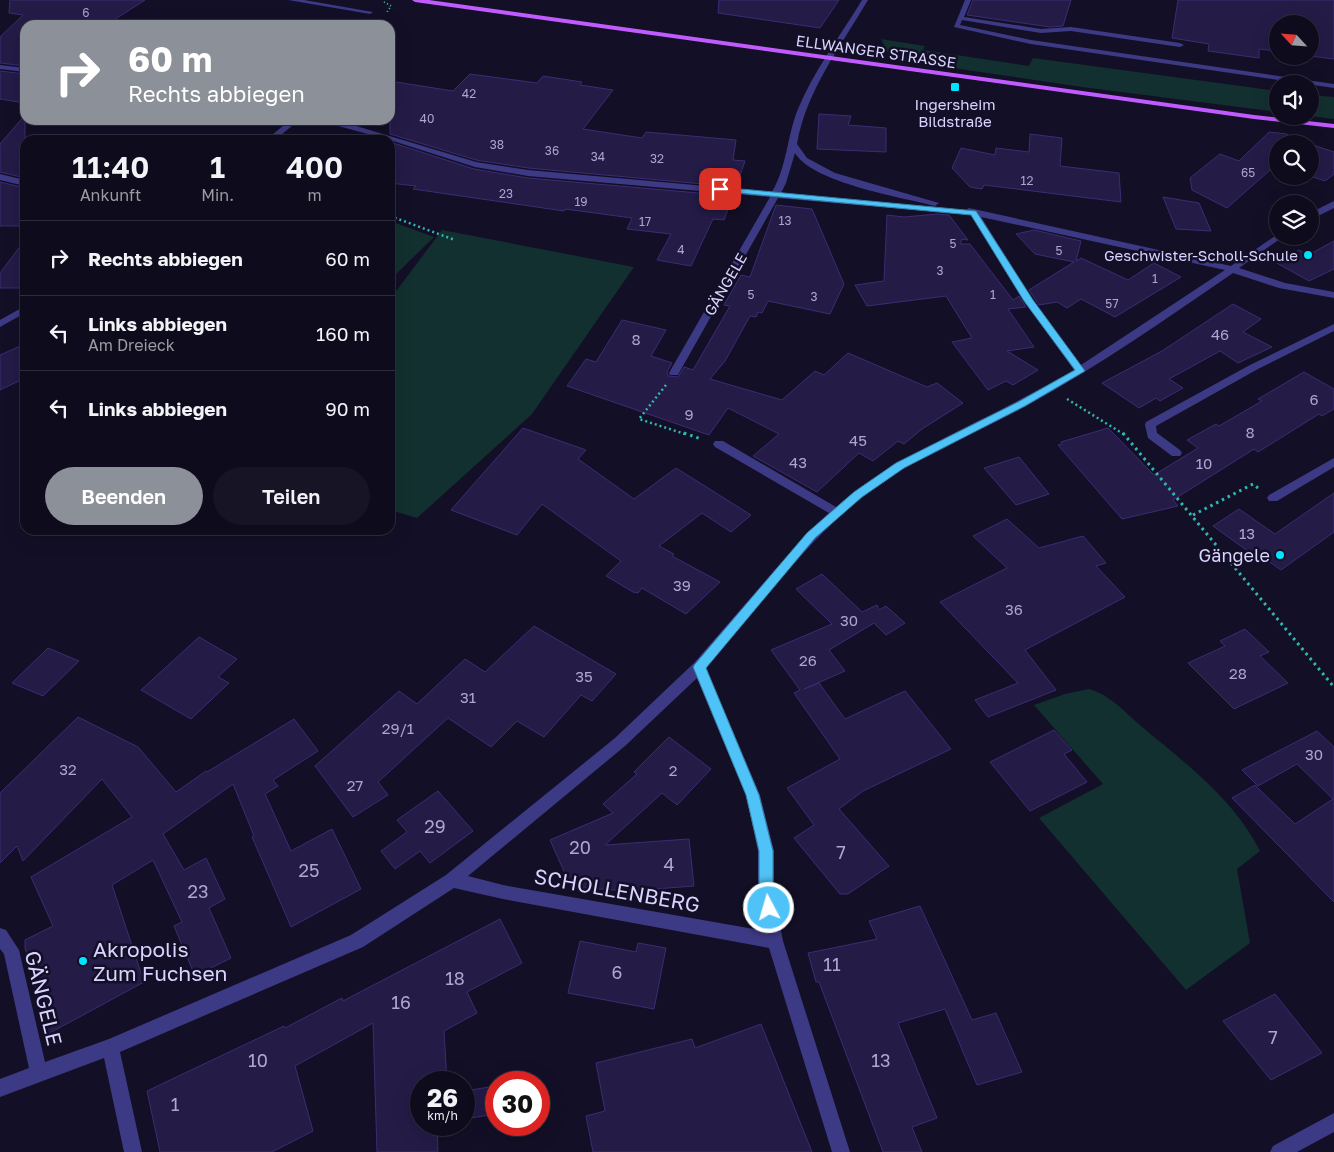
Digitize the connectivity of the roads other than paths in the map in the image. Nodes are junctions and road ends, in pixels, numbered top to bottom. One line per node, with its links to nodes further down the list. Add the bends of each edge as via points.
1 (291, 0): 5 (street)
2 (415, 0): 8 (main road, ELLWANGER STRASSE)
3 (865, 0): 8 (street, GÄNGELE)
4 (968, 0): 6 (street)
5 (370, 12)
6 (960, 18): 7 (street, via 1041,30 1071,29); 11 (street, via 956,26 1032,42)
7 (1180, 45)
8 (829, 59): 14 (main road, ELLWANGER STRASSE); 18 (street, GÄNGELE, via 807,97 797,122)
9 (0, 67): 10 (street)
10 (20, 69)
11 (1334, 86)
12 (289, 125): 15 (street)
13 (341, 125): 16 (street)
14 (1334, 126)
15 (276, 135)
16 (377, 135)
17 (395, 140): 21 (street, via 475,164 528,173)
18 (794, 144): 21 (street, GÄNGELE, via 782,183); 24 (street, via 802,159 830,173)
19 (0, 177): 20 (street)
20 (20, 182)
21 (775, 194): 24 (street); 32 (street, GÄNGELE)
22 (1334, 204): 23 (street)
23 (1319, 212)
24 (974, 213): 26 (street); 31 (street, via 1029,301)
25 (1269, 244): 26 (street)
26 (1233, 269): 27 (street, via 1292,288); 31 (street)
27 (1334, 295)
28 (20, 312): 29 (street)
29 (0, 324)
30 (1334, 328): 34 (street, via 1246,371 1150,425 1152,435)
31 (1080, 371): 37 (street, via 900,465)
32 (674, 373)
33 (719, 444): 37 (street)
34 (1176, 453)
35 (1334, 462): 36 (street)
36 (1273, 498)
37 (836, 512): 38 (street, via 811,536)
38 (699, 667): 39 (street, via 620,742); 41 (street, via 753,795 766,851 766,894)
39 (452, 880): 41 (street, SCHOLLENBERG); 42 (street, via 358,941)
40 (0, 936): 43 (street, GÄNGELE, via 11,950)
41 (775, 941): 47 (street)
42 (110, 1047): 43 (street); 46 (street)
43 (39, 1073): 44 (street)
44 (0, 1088)
45 (1334, 1122): 48 (street)
46 (133, 1152)
47 (841, 1152)
48 (1279, 1152)

